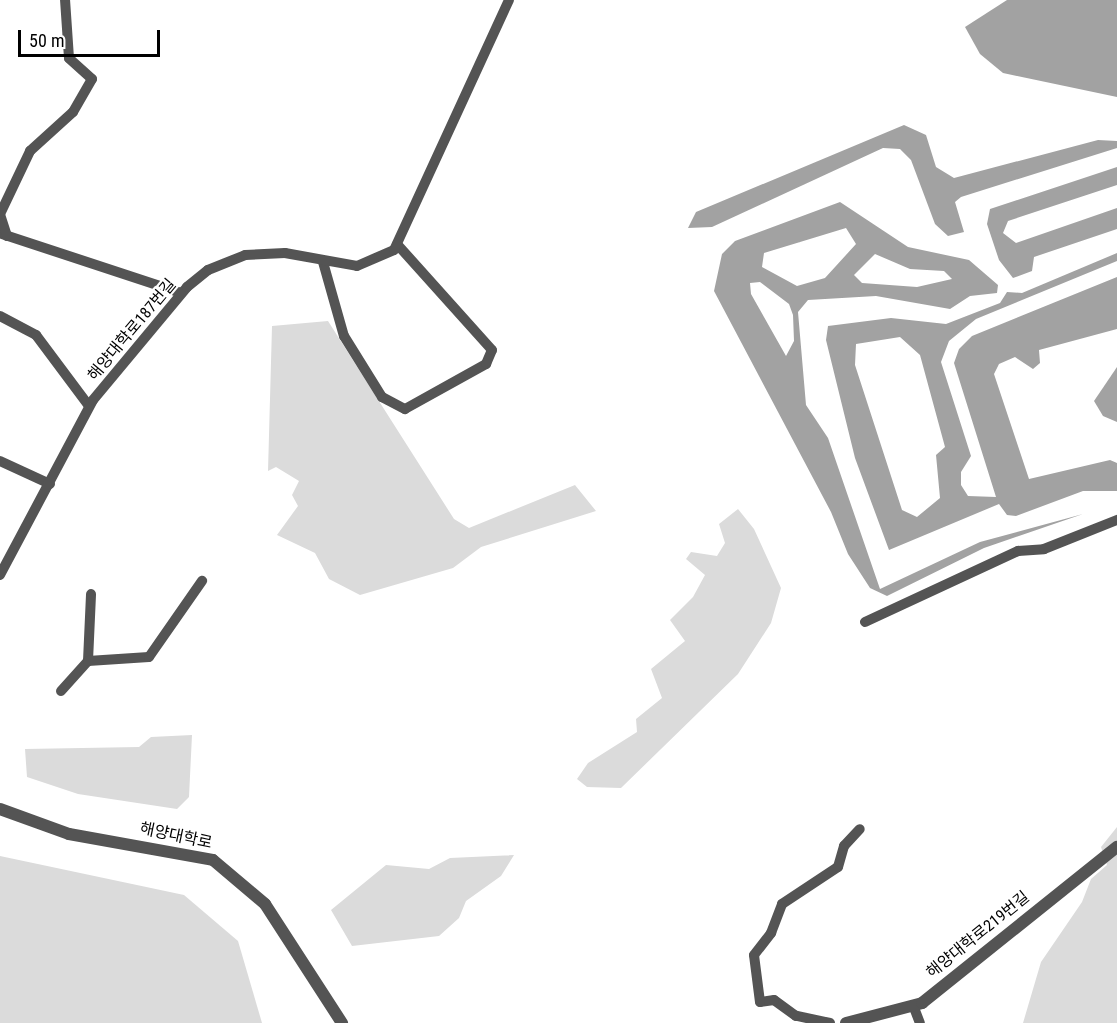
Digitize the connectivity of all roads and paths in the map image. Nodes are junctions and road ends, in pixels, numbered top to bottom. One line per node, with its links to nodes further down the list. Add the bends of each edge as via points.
1 (64, 0): 3 (lane, via 67,51 92,80 73,112 30,151 0,214)
2 (509, 0): 4 (lane, 해양대학로187번길)
3 (4, 235): 6 (lane)
4 (397, 244): 5 (lane, 해양대학로187번길, via 370,264); 5 (lane, via 492,350 486,364 405,409 382,397 344,336)
5 (323, 261): 6 (lane, 해양대학로187번길, via 285,253 245,255 208,270)
6 (181, 293): 8 (lane, 해양대학로187번길)
7 (0, 316): 8 (lane, via 36,335)
8 (89, 406): 10 (lane, 해양대학로187번길)
9 (0, 461): 10 (lane)
10 (50, 484): 12 (lane, 해양대학로187번길)
11 (1117, 520): 15 (lane, via 1044,549 1018,551)
12 (0, 575)
13 (202, 581): 16 (lane, via 148,657)
14 (91, 594): 16 (lane)
15 (865, 622)
16 (88, 661): 17 (lane)
17 (61, 691)
18 (0, 809): 22 (street, 해양대학로, via 69,834 213,860 265,904)
19 (860, 829): 23 (lane, via 844,846 838,867 782,904 771,933 754,955 760,1002 774,1000 796,1016)
20 (1117, 847): 21 (street, 해양대학로219번길)
21 (913, 1005): 24 (street, 해양대학로219번길); 25 (lane)
22 (342, 1023)
23 (830, 1023)
24 (846, 1023)
25 (921, 1023)

